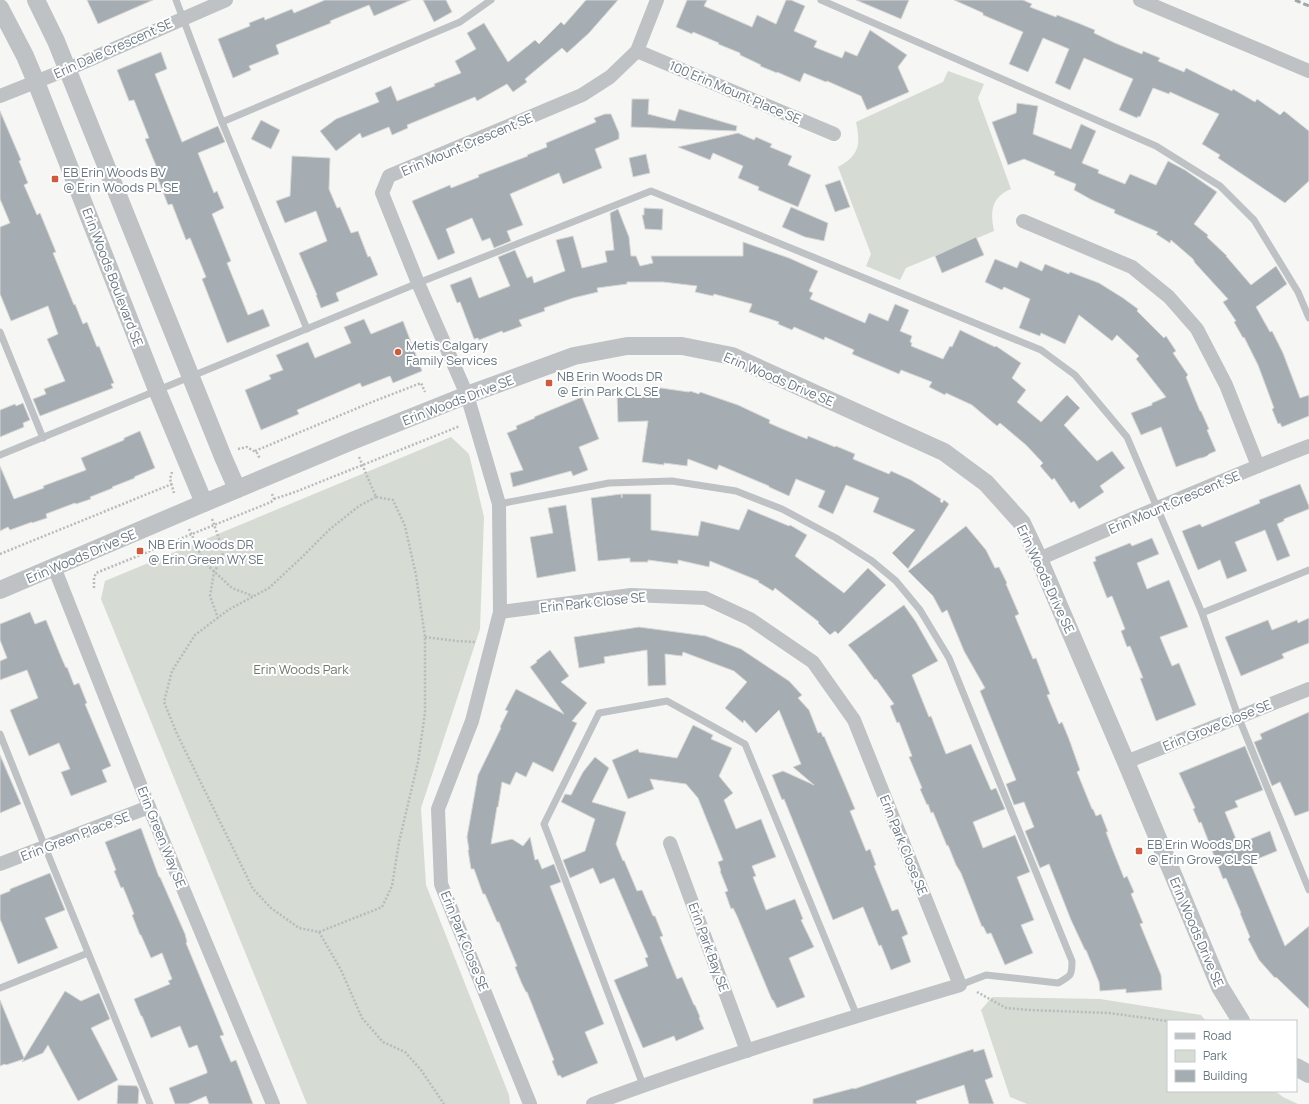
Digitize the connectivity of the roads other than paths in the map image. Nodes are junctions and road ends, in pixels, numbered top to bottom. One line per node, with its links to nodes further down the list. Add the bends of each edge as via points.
1 (36, 0): 11 (street)
2 (176, 0): 9 (lane)
3 (226, 0): 9 (street, Erin Dale Crescent SE)
4 (491, 0): 15 (lane, via 460,22)
5 (657, 0): 10 (street, Erin Mount Crescent SE)
6 (821, 0): 19 (lane, via 1156,146 1220,186 1254,220 1298,292)
7 (1140, 0): 12 (street)
8 (0, 8): 13 (street, Erin Woods Boulevard SE)
9 (184, 17): 11 (street, Erin Dale Crescent SE); 15 (lane)
10 (637, 51): 16 (street, 100 Erin Mount Place SE); 18 (street, Erin Mount Crescent SE, via 610,77 582,95 389,176 382,194)
11 (68, 69): 13 (street, Erin Dale Crescent SE); 22 (street)
12 (1309, 71)
13 (36, 82): 14 (street, Erin Dale Crescent SE); 23 (street, Erin Woods Boulevard SE)
14 (0, 96)
15 (222, 122): 20 (lane)
16 (834, 134)
17 (1023, 221): 28 (street, via 1132,267 1169,297 1201,336 1226,385)
18 (418, 283): 20 (lane); 24 (street, Erin Mount Crescent SE); 32 (lane, via 651,191 1041,350 1075,375 1127,438)
19 (1309, 318)
20 (307, 329): 22 (lane)
21 (0, 332): 25 (lane)
22 (191, 376): 23 (lane); 29 (street)
23 (157, 390): 25 (lane); 30 (street, Erin Woods Boulevard SE)
24 (467, 395): 29 (street, Erin Woods Drive SE); 31 (street, Erin Park Close SE); 33 (street, Erin Woods Drive SE, via 574,356 627,346 682,346 732,356 944,452 986,483 1022,523)
25 (43, 438): 27 (lane)
26 (1309, 446): 28 (street, Erin Mount Crescent SE)
27 (0, 455)
28 (1258, 466): 32 (street, Erin Mount Crescent SE)
29 (237, 489): 30 (street, Erin Woods Drive SE)
30 (204, 502): 34 (street, Erin Woods Drive SE)
31 (499, 504): 37 (street, Erin Park Close SE); 49 (lane, via 609,483 672,481 736,491 782,509 836,538 872,561 896,581 920,610 949,658 1072,961 1072,972 1058,983 986,976)
32 (1157, 508): 33 (street, Erin Mount Crescent SE); 38 (lane)
33 (1039, 559): 42 (street, Erin Woods Drive SE)
34 (54, 567): 36 (street, Erin Woods Drive SE); 43 (street, Erin Green Way SE)
35 (1309, 570): 38 (lane)
36 (0, 590)
37 (500, 612): 49 (street, Erin Park Close SE, via 632,595 704,598 750,618 813,662 854,720); 59 (street, Erin Park Close SE, via 472,721 438,810 441,884)
38 (1202, 613): 40 (lane)
39 (1309, 689): 40 (street, Erin Grove Close SE)
40 (1238, 716): 42 (street, Erin Grove Close SE); 47 (lane)
41 (0, 734): 45 (lane)
42 (1126, 762): 52 (street, Erin Woods Drive SE, via 1220,987)
43 (149, 807): 45 (street, Erin Green Place SE); 58 (street, Erin Green Way SE)
44 (670, 843): 53 (street, Erin Park Bay SE)
45 (44, 847): 46 (street, Erin Green Place SE); 48 (lane)
46 (0, 864)
47 (1309, 890)
48 (88, 953): 50 (lane); 57 (lane)
49 (960, 985): 51 (street)
50 (0, 988)
51 (857, 1016): 53 (street); 56 (lane, via 745,744 667,701 599,713 544,824)
52 (1240, 1020)
53 (747, 1051): 56 (street)
54 (1297, 1068): 55 (street)
55 (1309, 1074)
56 (643, 1085): 60 (street)
57 (150, 1104)
58 (274, 1104)
59 (530, 1104)
60 (593, 1104)

